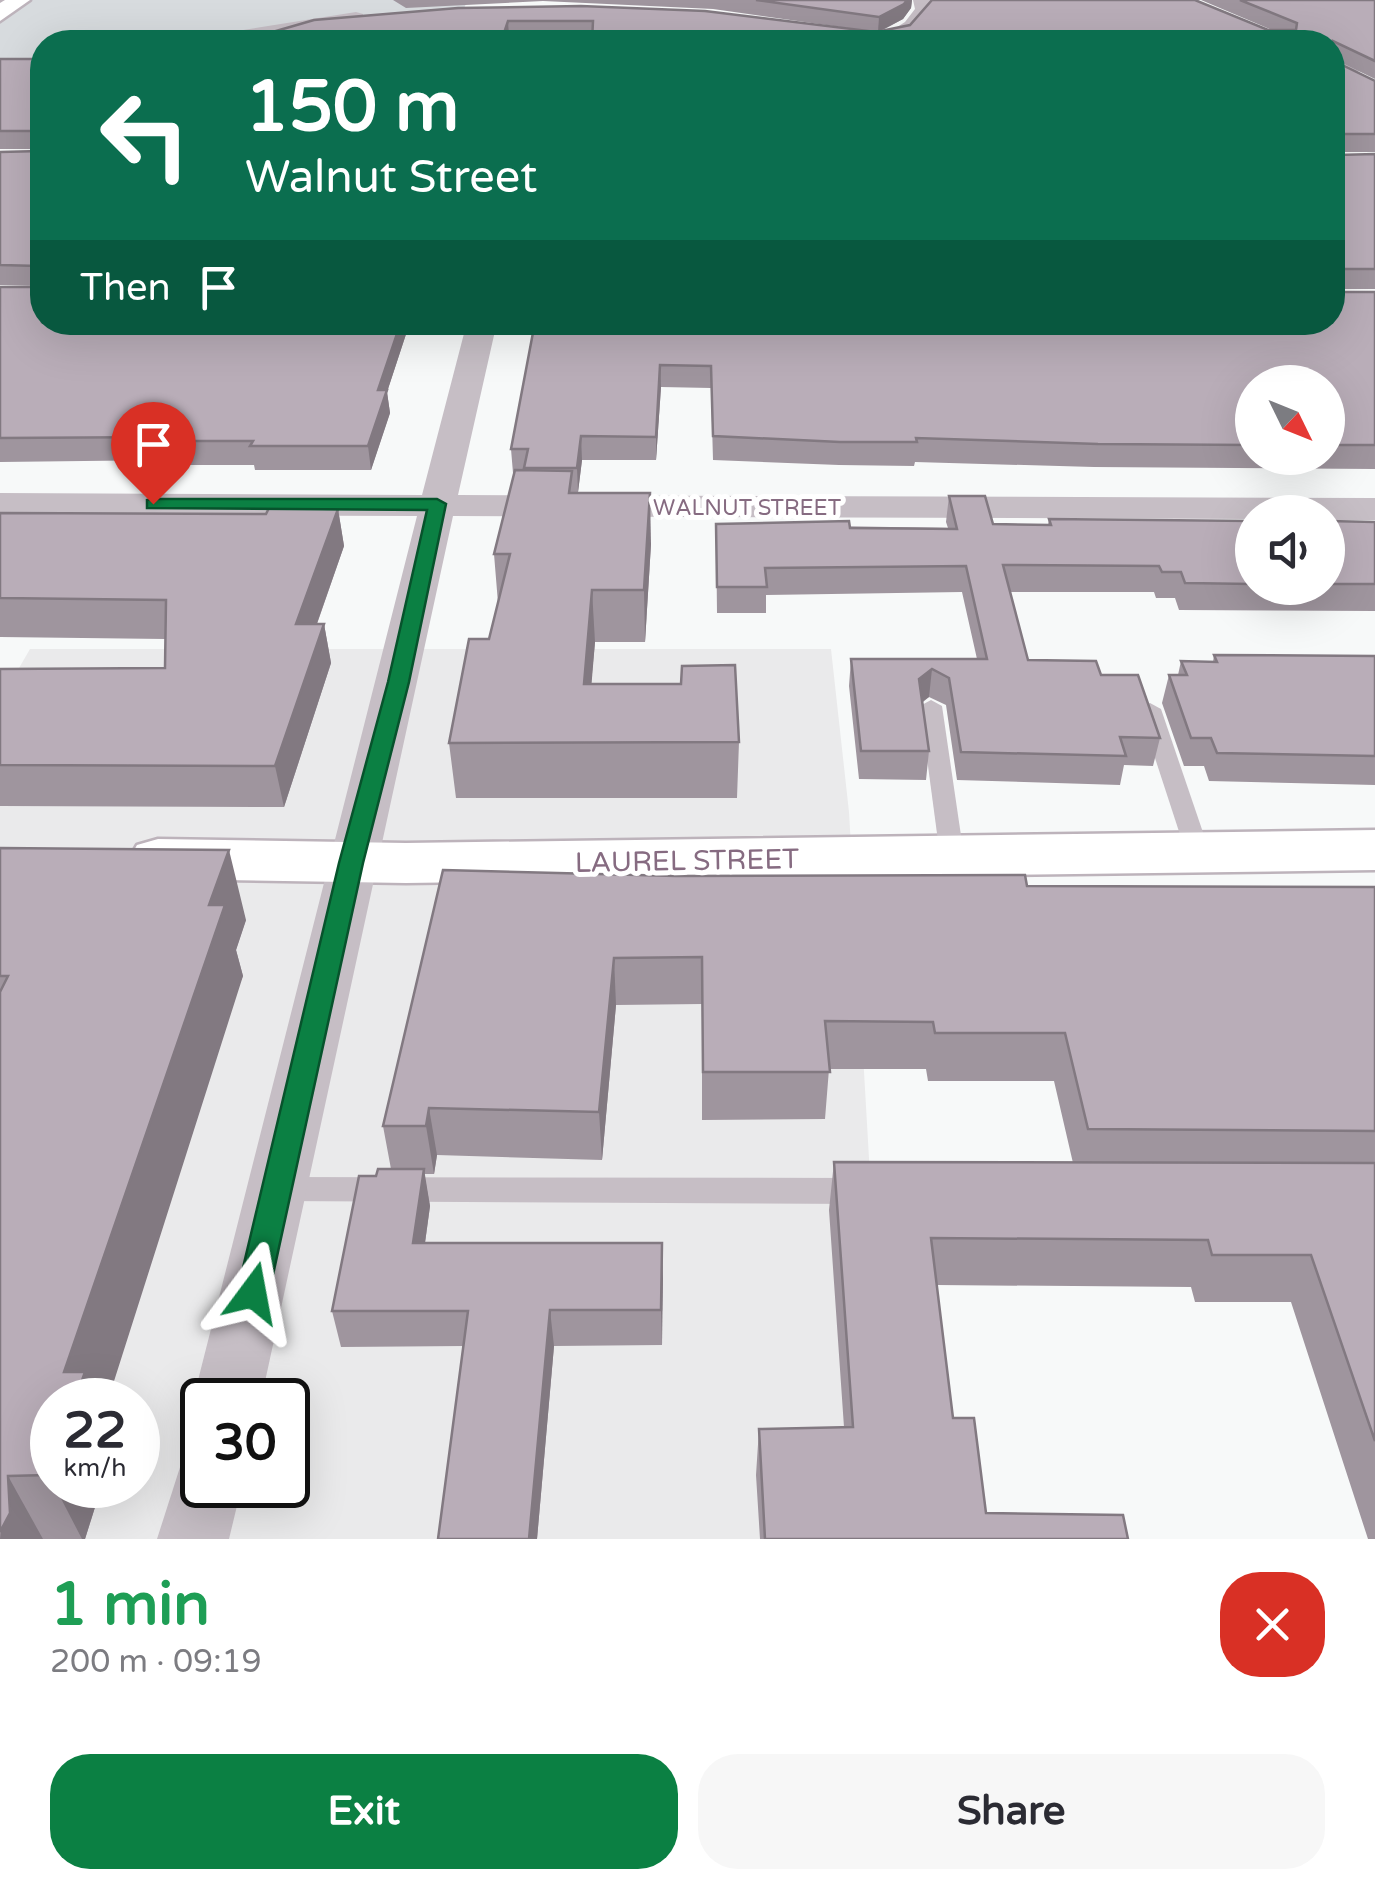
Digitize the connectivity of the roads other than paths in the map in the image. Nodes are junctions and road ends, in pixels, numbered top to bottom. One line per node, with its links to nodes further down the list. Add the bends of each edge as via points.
1 (19, 0): 3 (street)
2 (922, 0): 6 (street, via 924,9)
3 (0, 14)
4 (370, 16): 5 (street)
5 (295, 30)
6 (902, 30)
7 (1345, 66): 8 (street)
8 (1375, 66)
9 (1345, 73): 10 (street)
10 (1375, 90)
11 (479, 335): 13 (street)
12 (0, 504): 13 (street, WALNUT STREET)
13 (437, 504): 14 (street, WALNUT STREET); 21 (street)
14 (1375, 509)
15 (1145, 696): 18 (lane)
16 (931, 706): 19 (lane)
17 (1375, 850): 18 (street, LAUREL STREET)
18 (1198, 853): 19 (street, LAUREL STREET)
19 (952, 856): 21 (street, LAUREL STREET)
20 (114, 858): 21 (street, LAUREL STREET)
21 (351, 863): 22 (street)
22 (278, 1189): 23 (lane); 24 (street)
23 (882, 1191)
24 (232, 1378)
25 (201, 1508): 26 (street)
26 (194, 1539)

